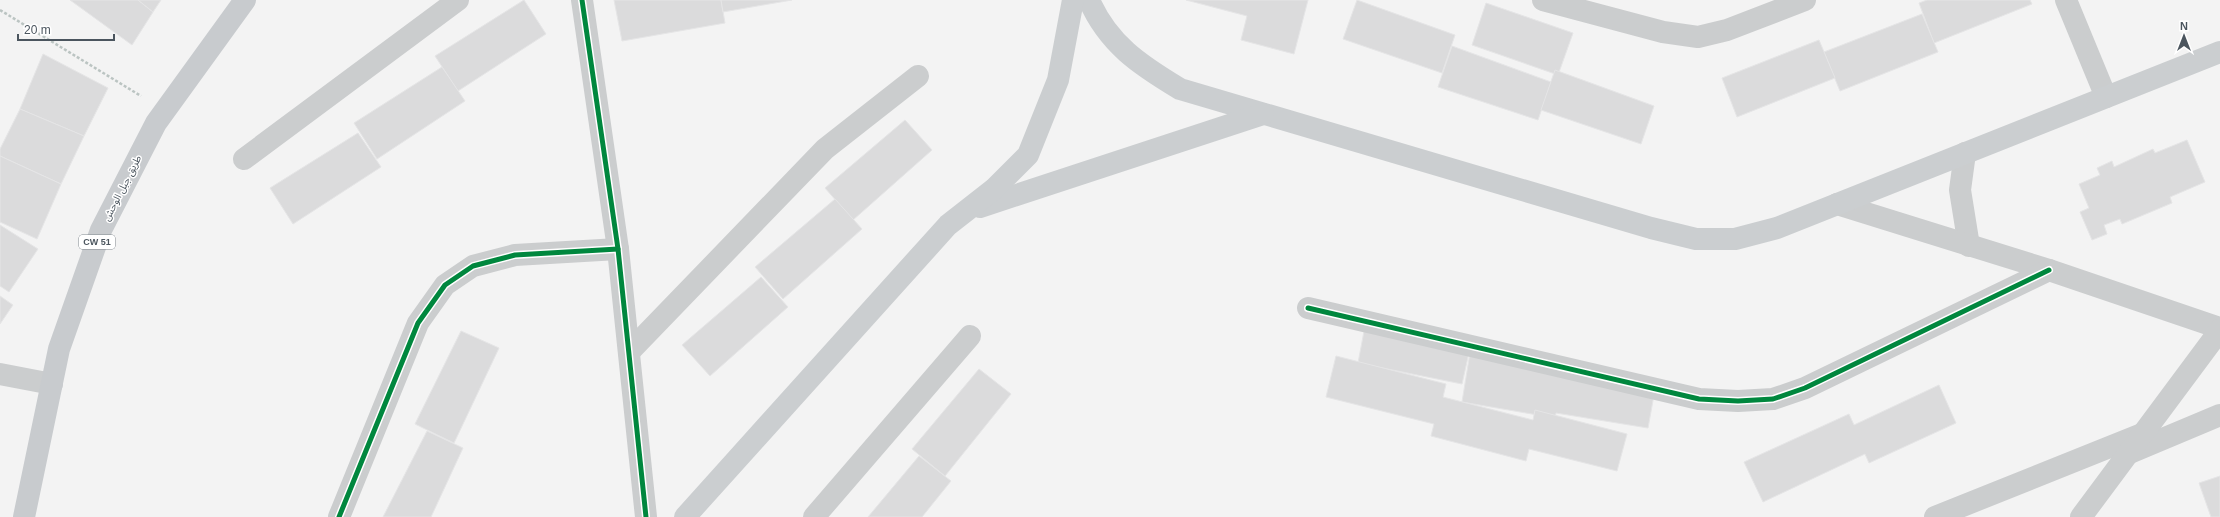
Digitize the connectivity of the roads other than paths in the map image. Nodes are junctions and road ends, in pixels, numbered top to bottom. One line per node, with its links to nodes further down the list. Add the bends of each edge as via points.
1 (245, 0): 25 (main road, طريق جبل الوحش / CW 51, via 156,123 101,230 59,349)
2 (458, 0): 14 (street)
3 (582, 0): 18 (street)
4 (1073, 0): 16 (main road, via 1058,80 1028,155 994,189)
5 (1088, 0): 12 (main road, via 1116,43 1142,66 1180,89)
6 (1543, 0): 7 (street, via 1663,32 1698,37 1727,30)
7 (1805, 0)
8 (2066, 0): 11 (street)
9 (2220, 52): 11 (main road)
10 (918, 76): 23 (street, via 825,149)
11 (2106, 97): 13 (main road)
12 (1264, 114): 15 (main road, via 1696,239 1742,237 1777,228); 16 (main road)
13 (1964, 153): 15 (main road); 17 (street, via 1960,190)
14 (244, 159)
15 (1837, 204): 17 (street)
16 (965, 212): 32 (main road, via 948,225)
17 (1969, 246): 19 (street)
18 (618, 249): 23 (street); 30 (street, via 515,254 473,266 444,285 418,323)
19 (2049, 270): 20 (street, via 1805,388 1773,399 1738,401 1699,399); 21 (street)
20 (1308, 308)
21 (2220, 329): 27 (street)
22 (970, 336): 33 (street)
23 (629, 352): 31 (street)
24 (0, 374): 25 (street)
25 (52, 384): 29 (main road, طريق جبل الوحش / CW 51)
26 (2220, 415): 28 (street)
27 (2142, 434): 28 (street); 34 (street)
28 (2127, 454): 35 (street)
29 (24, 517)
30 (339, 517)
31 (646, 517)
32 (685, 517)
33 (814, 517)
34 (1935, 517)
35 (2081, 517)

